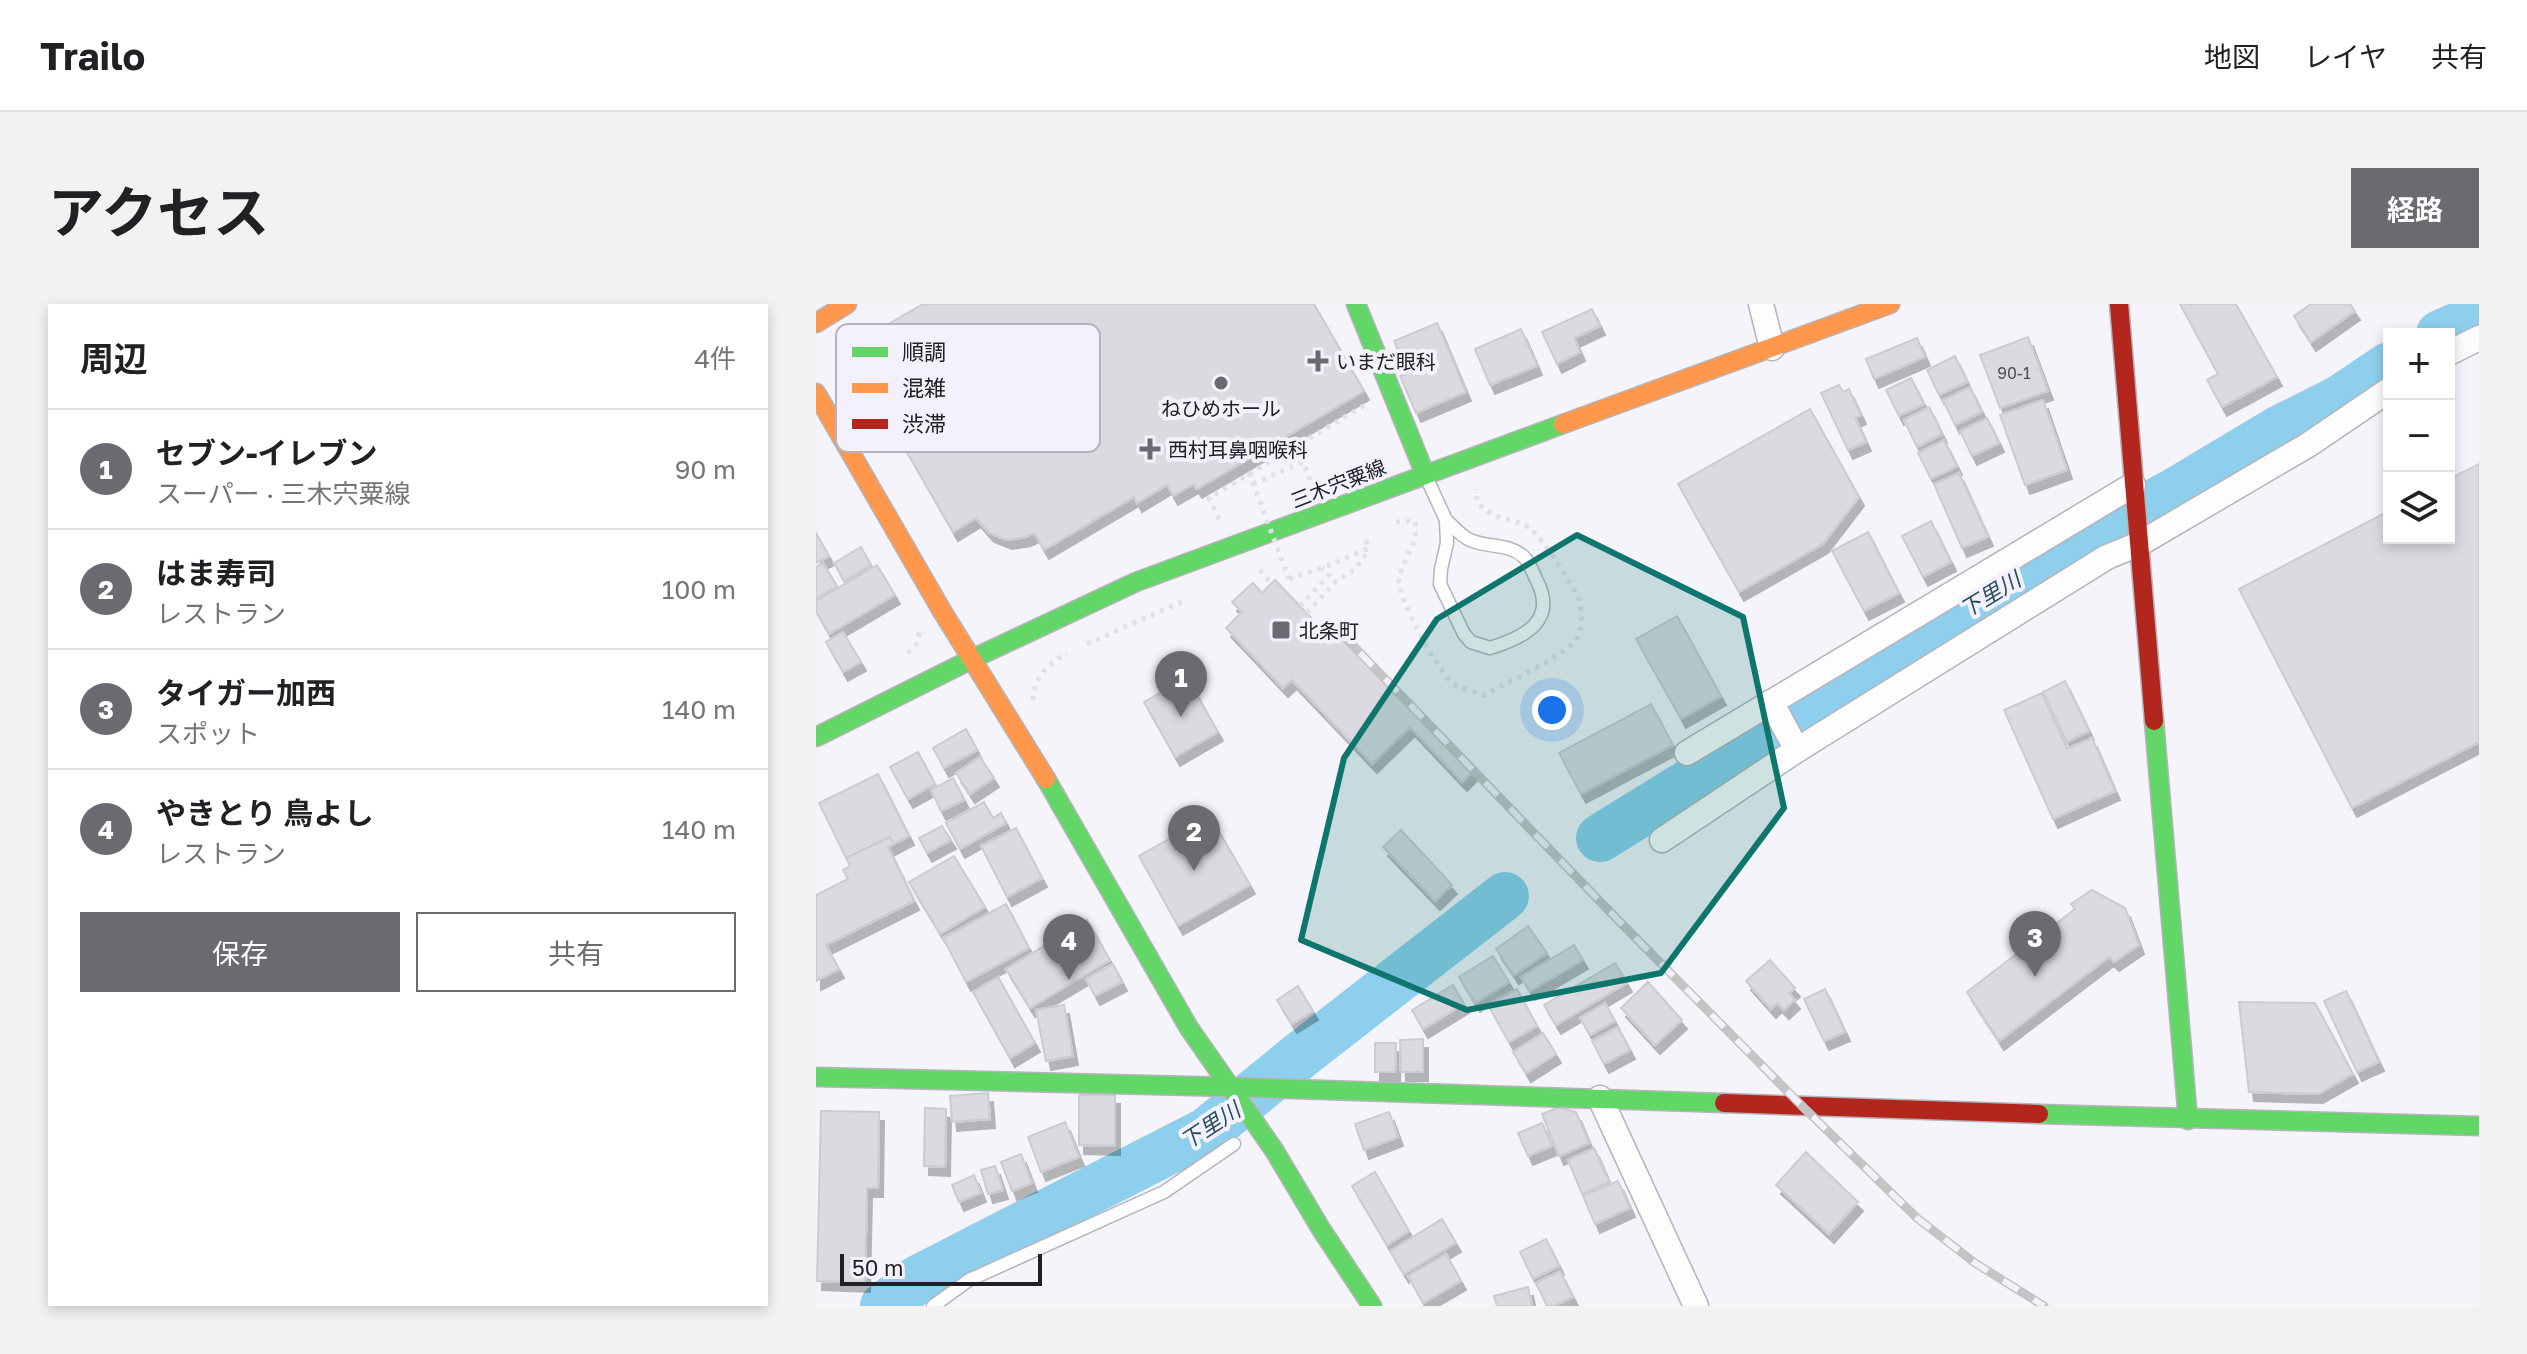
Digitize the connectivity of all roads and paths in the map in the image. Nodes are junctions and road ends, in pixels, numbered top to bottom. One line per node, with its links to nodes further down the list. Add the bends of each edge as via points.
1 (847, 304): 6 (street)
2 (1356, 304): 16 (street)
3 (1761, 304): 8 (street)
4 (1890, 304): 8 (street, 三木宍粟線)
5 (2119, 304): 18 (street)
6 (816, 323)
7 (2479, 338): 9 (street)
8 (1772, 348): 16 (street, 三木宍粟線)
9 (2455, 350)
10 (816, 393): 13 (street)
11 (2383, 394): 27 (street, via 2308,445)
12 (1373, 400): 15 (path)
13 (836, 427)
14 (851, 452): 39 (street)
15 (1249, 473): 17 (path, bridge); 22 (path, bridge, via 1209,498)
16 (1425, 474): 21 (lane); 39 (street, 三木宍粟線, via 1136,582)
17 (1253, 484): 19 (path, via 1303,462); 30 (path, bridge, via 1289,579)
18 (2133, 485): 27 (street); 40 (street)
19 (1312, 486)
20 (1477, 488): 23 (path, via 1479,505 1524,525 1543,542 1579,599 1580,616 1579,636 1567,649 1484,695 1455,685 1442,673 1407,609 1399,585 1415,521)
21 (1446, 520): 21 (lane, via 1471,541 1500,545 1525,558 1543,591 1542,617 1532,629 1490,648 1464,634 1440,584)
22 (1220, 523)
23 (1390, 523)
24 (1377, 529): 25 (path)
25 (1363, 535): 26 (path); 28 (path)
26 (1348, 539)
27 (2139, 544): 43 (street, via 2107,557); 49 (street)
28 (1369, 548): 30 (path); 36 (path, via 1356,569 1336,581)
29 (1289, 559): 31 (path)
30 (1322, 568): 35 (path, via 1329,575)
31 (1259, 569)
32 (1265, 577): 33 (path)
33 (1271, 584)
34 (1187, 600): 37 (path)
35 (1300, 606)
36 (1307, 613)
37 (1085, 644)
38 (1071, 651): 41 (path, via 1040,676)
39 (972, 659): 42 (street, 三木宍粟線); 47 (street)
40 (1771, 702): 43 (street); 44 (street)
41 (1032, 705)
42 (816, 737)
43 (1797, 750): 45 (street)
44 (1687, 753)
45 (1662, 840)
46 (816, 1077): 47 (street)
47 (1228, 1086): 48 (street); 53 (street)
48 (1600, 1098): 49 (street); 54 (street)
49 (2188, 1120): 50 (street)
50 (2479, 1126)
51 (1234, 1144): 52 (lane, via 1164,1192 969,1280)
52 (933, 1306)
53 (1372, 1306)
54 (1696, 1306)

